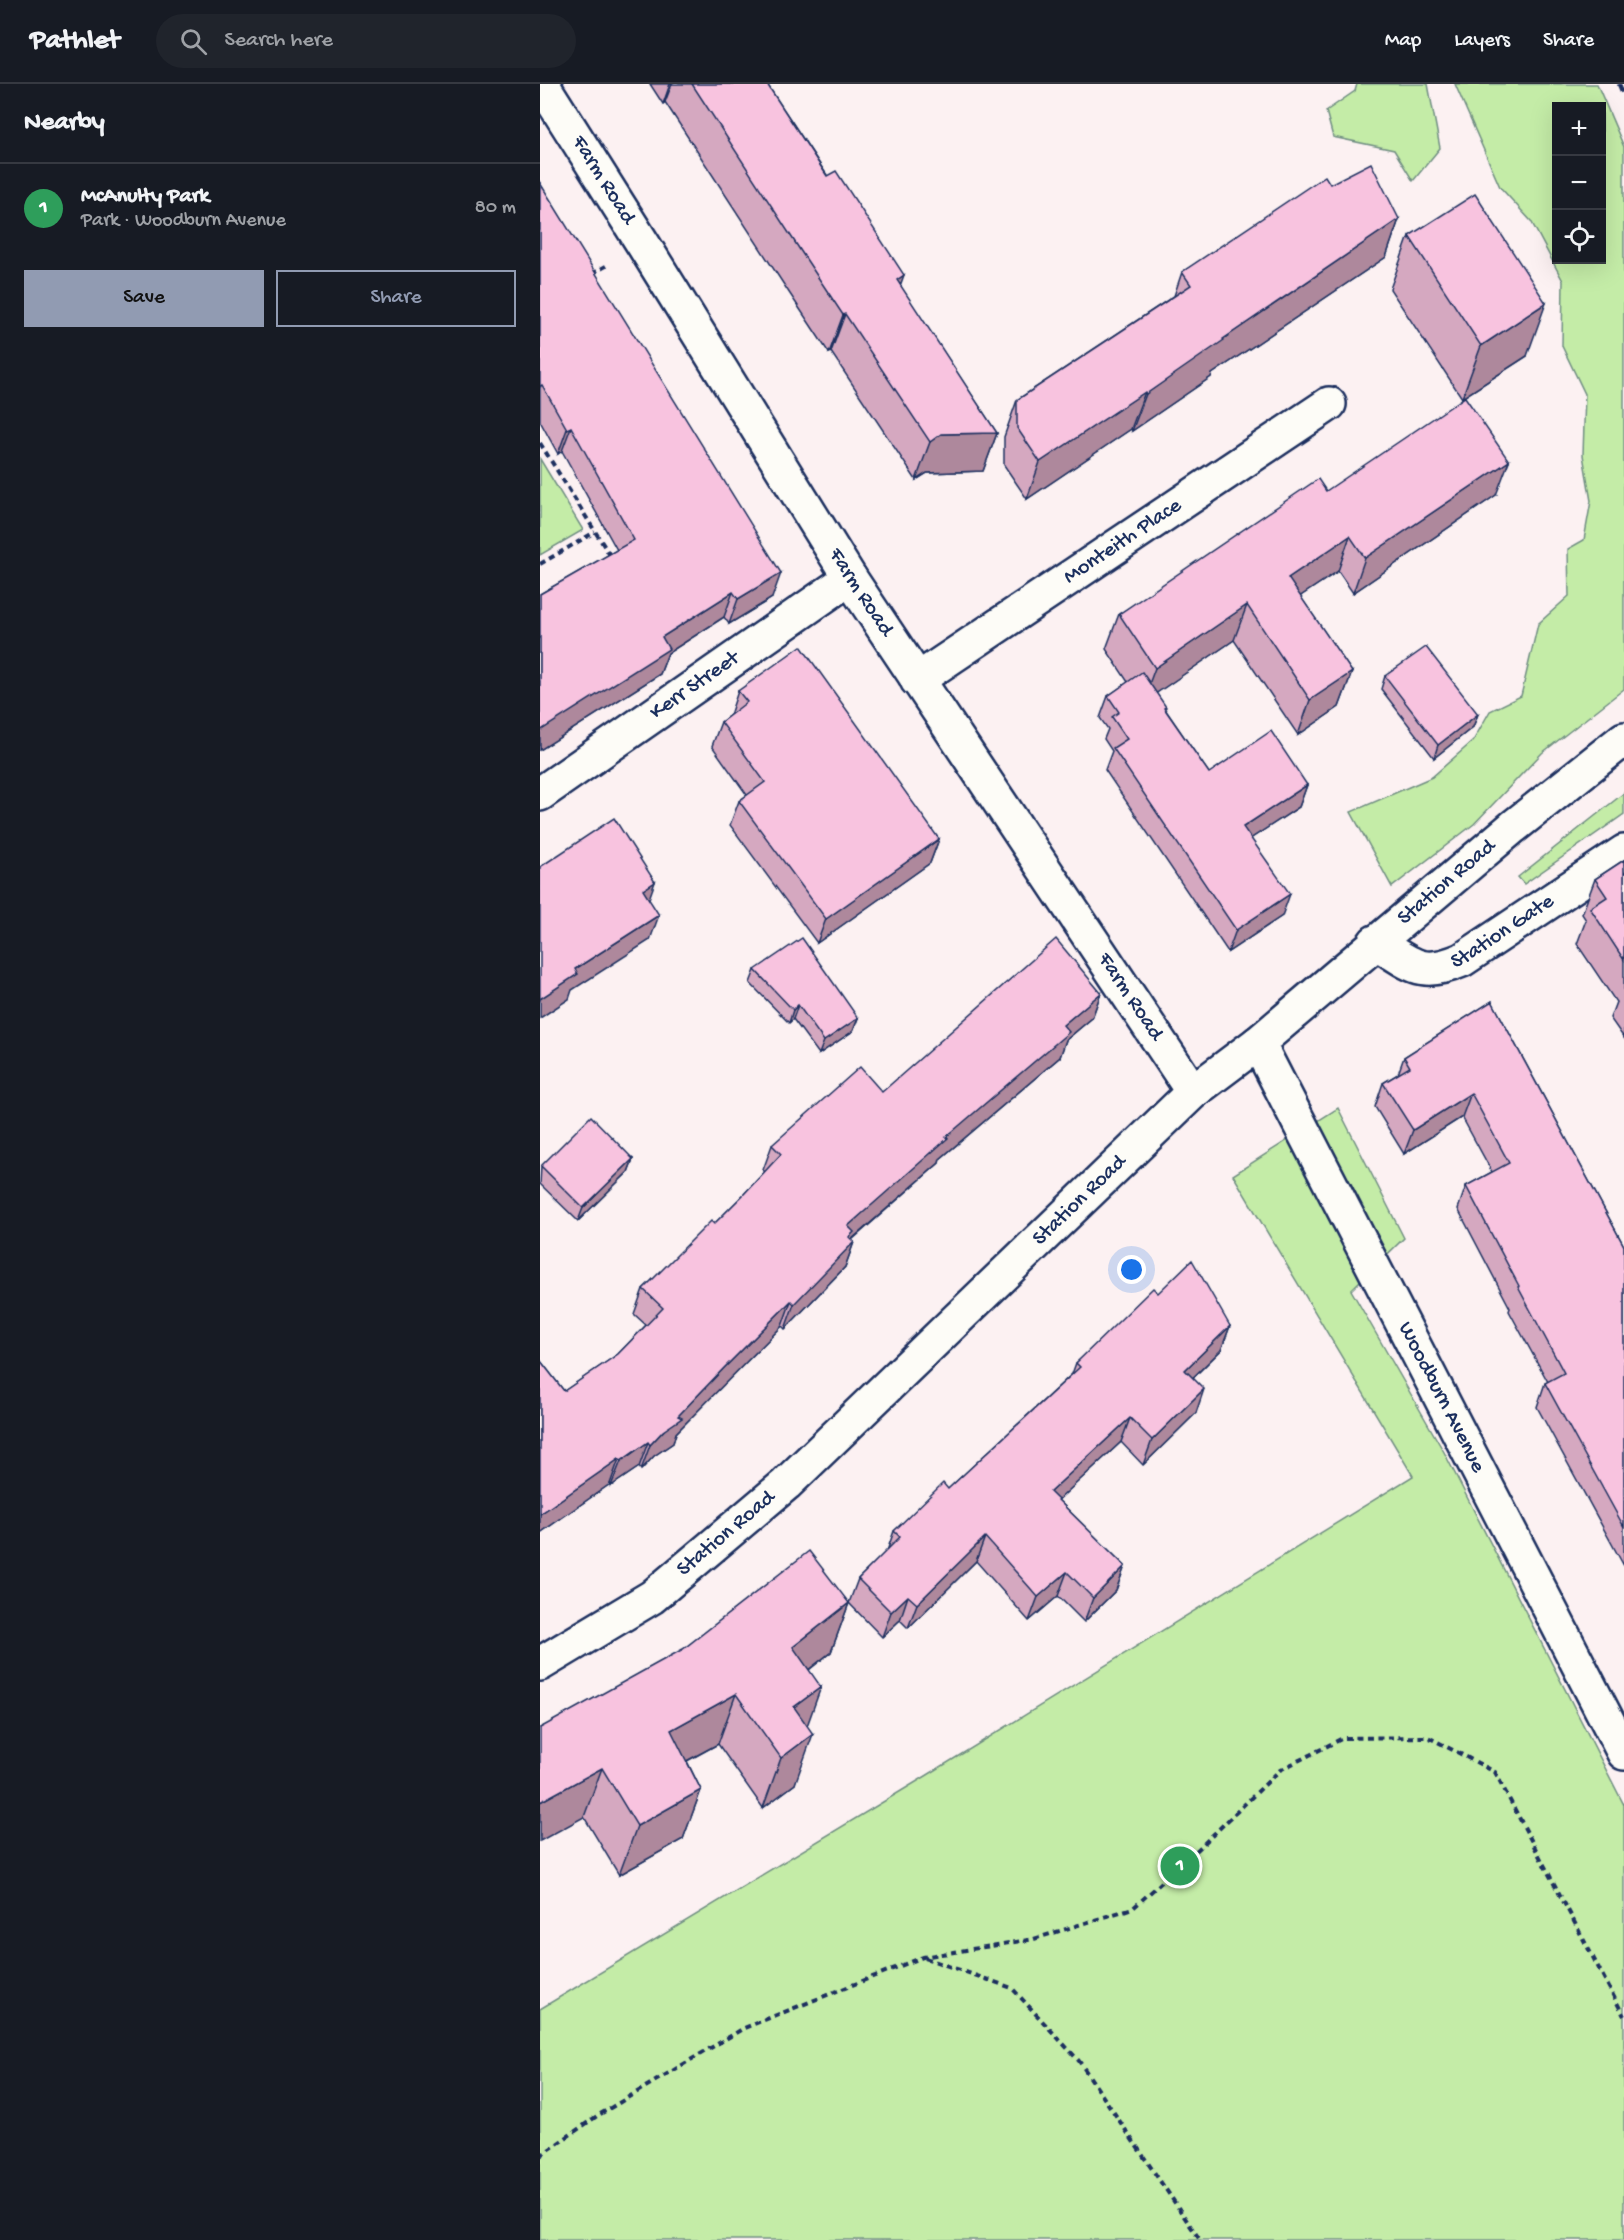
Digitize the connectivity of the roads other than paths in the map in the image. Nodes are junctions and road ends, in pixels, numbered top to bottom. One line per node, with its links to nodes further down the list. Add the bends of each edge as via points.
1 (542, 84): 3 (street, Farm Road)
2 (1329, 404): 4 (street, Monteith Place)
3 (850, 578): 4 (street, Farm Road); 6 (street, Kerr Street)
4 (917, 680): 10 (street, Farm Road)
5 (1624, 739): 8 (street, Station Road)
6 (540, 794)
7 (1624, 852): 8 (street, Station Gate, via 1443,969 1419,969)
8 (1376, 942): 9 (street, Station Road)
9 (1258, 1043): 10 (street, Station Road); 12 (street, Woodburn Avenue)
10 (1193, 1092): 11 (street, Station Road, via 786,1485 652,1597)
11 (540, 1664)
12 (1624, 1753)

